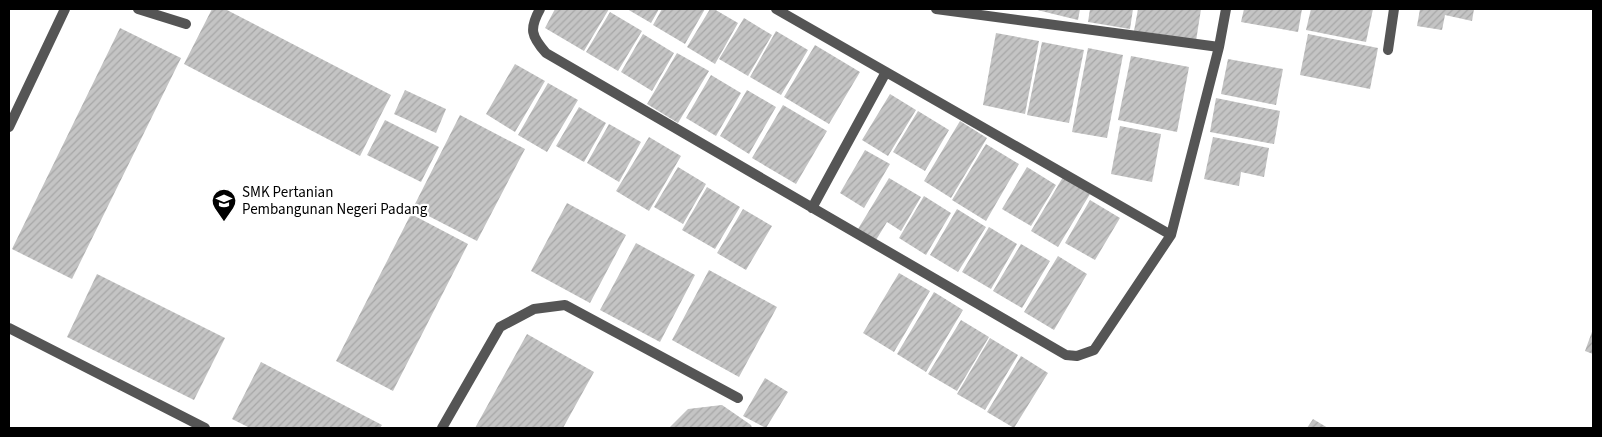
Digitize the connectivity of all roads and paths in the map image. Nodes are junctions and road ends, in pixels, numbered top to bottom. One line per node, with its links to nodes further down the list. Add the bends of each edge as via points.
1 (65, 9): 12 (street)
2 (138, 9): 8 (street)
3 (540, 9): 13 (street, via 532,33 546,53)
4 (776, 9): 11 (street)
5 (936, 9): 9 (street)
6 (1226, 9): 9 (street)
7 (1394, 9): 10 (street)
8 (186, 24)
9 (1219, 47): 14 (street)
10 (1388, 50)
11 (886, 72): 13 (street); 14 (street)
12 (9, 127)
13 (812, 208): 14 (street, via 1066,355 1077,356 1094,350)
14 (1171, 235)
15 (9, 328): 17 (street)
16 (738, 398): 18 (street, via 565,304 534,309 500,326)
17 (205, 428)
18 (442, 428)

